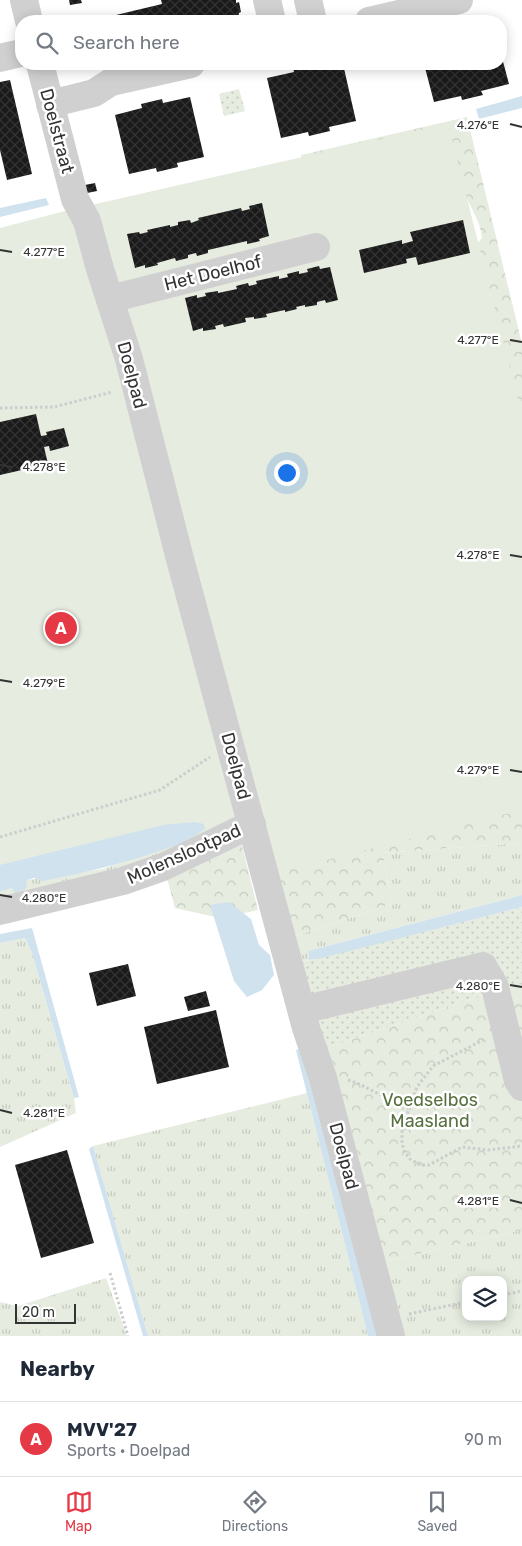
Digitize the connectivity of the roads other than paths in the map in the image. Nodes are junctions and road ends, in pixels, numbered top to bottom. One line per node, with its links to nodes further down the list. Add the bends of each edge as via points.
1 (24, 0): 5 (street)
2 (267, 0): 6 (street)
3 (308, 0): 7 (street)
4 (459, 0): 8 (street)
5 (28, 15)
6 (271, 15)
7 (312, 15)
8 (395, 15)
9 (15, 55): 10 (street)
10 (0, 58)
11 (42, 70): 13 (street, Doelstraat)
12 (164, 70): 13 (street, via 111,82 94,93)
13 (50, 104): 14 (street, Doelstraat)
14 (75, 199): 16 (street, Doelpad, via 87,221)
15 (316, 247): 16 (street, Het Doelhof)
16 (110, 300): 17 (street, Doelpad, via 129,358)
17 (252, 824): 18 (street, Molenslootpad, via 163,867 123,881); 19 (street, Doelpad)
18 (0, 911)
19 (304, 1019): 20 (street, via 483,966 495,987); 21 (street, Doelpad, via 323,1078)
20 (522, 1087)
21 (389, 1327)

